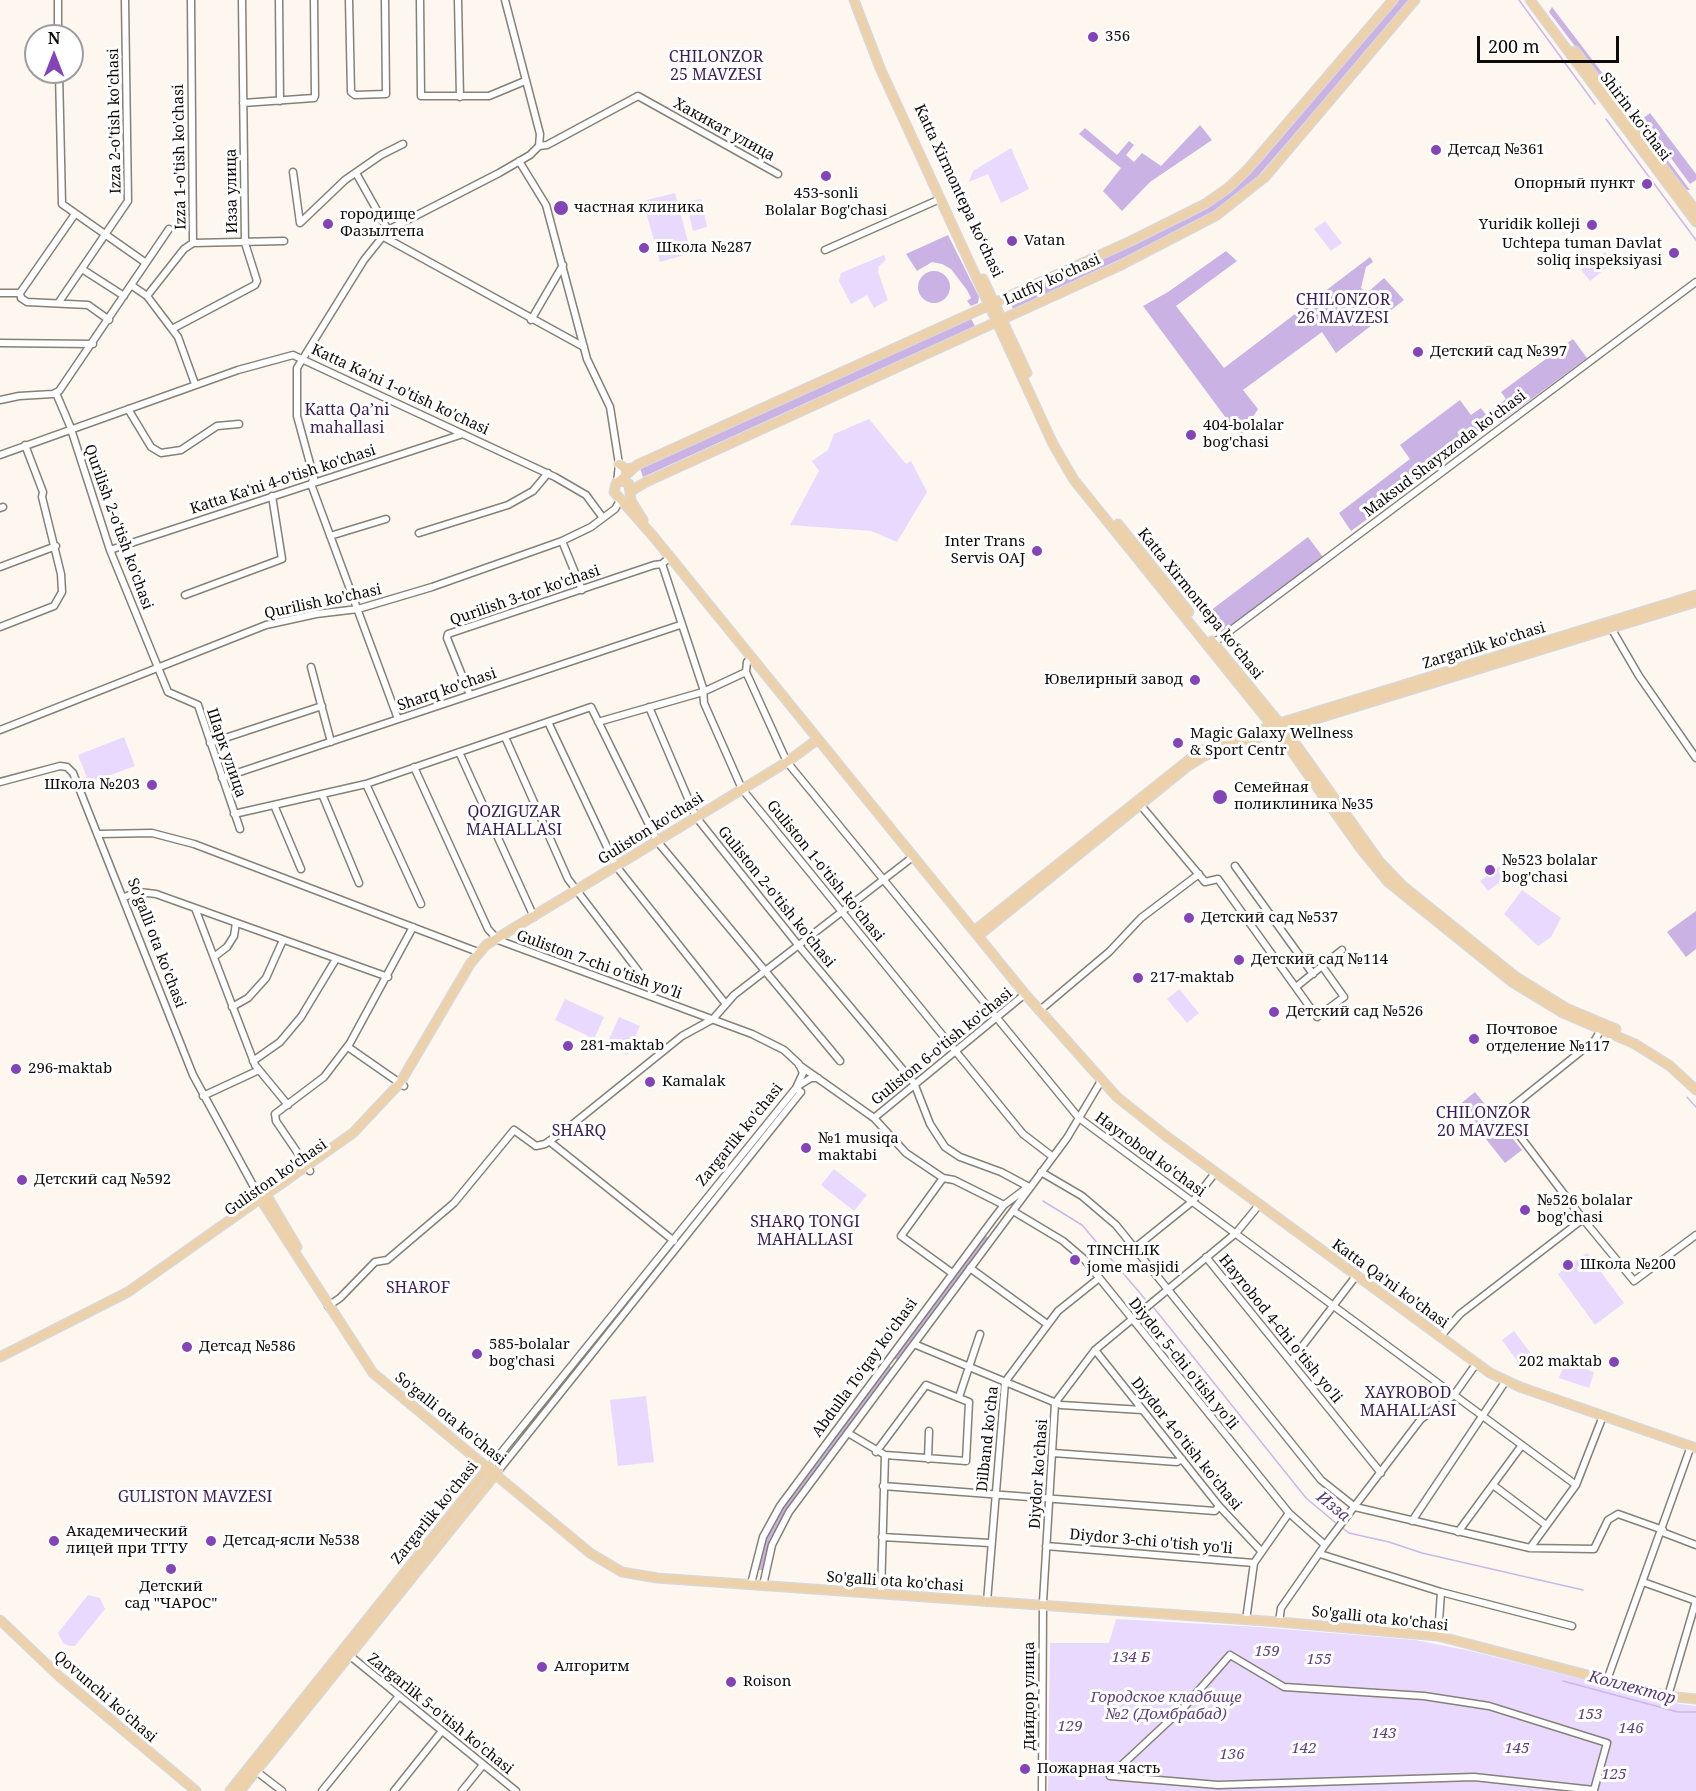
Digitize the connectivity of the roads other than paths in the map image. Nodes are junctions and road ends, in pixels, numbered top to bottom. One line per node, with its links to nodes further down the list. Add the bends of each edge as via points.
1 (58, 0): 18 (street)
2 (125, 0): 39 (street, Izza 2-o'tish ko'chasi, via 128,201)
3 (190, 0): 42 (street, Izza 1-o'tish ko'chasi)
4 (242, 0): 25 (street, Изза улица)
5 (279, 0): 24 (street)
6 (314, 0): 24 (street, via 315,97)
7 (350, 0): 8 (street, via 351,92 355,95 386,94)
8 (385, 0)
9 (420, 0): 23 (street, via 421,96)
10 (458, 0): 23 (street)
11 (505, 0): 21 (street)
12 (854, 0): 20 (main road, Katta Xirmontepa koʻchasi)
13 (859, 0): 20 (main road, Katta Xirmontepa koʻchasi)
14 (1393, 0): 55 (main road, Lutfiy ko'chasi, via 1228,188 1181,217)
15 (1415, 0): 56 (main road, Lutfiy ko'chasi, via 1282,157 1240,199 1177,238)
16 (1530, 0): 19 (main road)
17 (1537, 0): 19 (main road)
18 (58, 24)
19 (1557, 31): 32 (main road)
20 (882, 67): 33 (main road, Katta Xirmontepa koʻchasi); 55 (main road, Katta Xirmontepa koʻchasi)
21 (525, 81): 23 (street, via 492,95); 27 (street, via 540,134)
22 (59, 84): 35 (street, via 62,204)
23 (460, 97)
24 (280, 101): 25 (street)
25 (243, 103): 43 (street, Изза улица)
26 (402, 144): 30 (street)
27 (539, 146): 28 (street); 31 (street, Хакикат улица, via 636,96)
28 (519, 161): 38 (street); 46 (street, via 545,203)
29 (294, 172): 30 (street, via 300,223)
30 (356, 173): 38 (street)
31 (778, 174)
32 (1682, 198): 34 (main road); 36 (main road)
33 (940, 199): 44 (street); 55 (main road, Katta Xirmontepa koʻchasi)
34 (1696, 211)
35 (75, 214): 39 (street); 51 (street)
36 (1696, 222)
37 (169, 229): 45 (street)
38 (388, 230): 40 (street)
39 (106, 235): 45 (street); 47 (street, Izza 2-o'tish ko'chasi)
40 (381, 236): 58 (street); 63 (street)
41 (284, 241): 43 (street)
42 (193, 243): 43 (street); 53 (street, Izza 1-o'tish ko'chasi)
43 (245, 243): 59 (street, Изза улица, via 257,276 255,285)
44 (825, 250)
45 (146, 263): 49 (street)
46 (563, 265): 58 (street); 62 (street)
47 (82, 269): 52 (street); 54 (street, Izza 2-o'tish ko'chasi)
48 (1696, 282): 101 (street, Maksud Shayxzoda ko'chasi)
49 (131, 285): 52 (street); 53 (street)
50 (0, 293): 51 (street)
51 (20, 293): 54 (street, via 27,302)
52 (124, 296): 57 (street)
53 (147, 296): 59 (street)
54 (58, 302): 57 (street, via 88,306)
55 (991, 303): 56 (main road, Katta Xirmontepa koʻchasi); 74 (main road, Lutfiy ko'chasi)
56 (999, 319): 78 (main road, Lutfiy ko'chasi); 101 (main road, Katta Xirmontepa koʻchasi, via 1068,470)
57 (109, 320): 61 (street)
58 (531, 320): 62 (street)
59 (172, 329): 64 (street)
60 (0, 344): 61 (street)
61 (93, 344): 65 (street)
62 (584, 347): 73 (street, via 610,407)
63 (303, 357): 64 (street, Katta Ka'ni 1-o'tish ko'chasi, via 278,357); 70 (street, Katta Ka'ni 1-o'tish ko'chasi); 77 (street, via 296,376 297,416 314,478)
64 (195, 384): 67 (street, Katta Ka'ni 1-o'tish ko'chasi)
65 (57, 393): 66 (street); 69 (street, Qurilish 2-o'tish ko'chasi)
66 (0, 400)
67 (128, 409): 68 (street, via 151,447 161,453 181,450 217,426); 69 (street, Katta Ka'ni 1-o'tish ko'chasi)
68 (238, 424)
69 (71, 432): 71 (street, Katta Ka'ni 1-o'tish ko'chasi); 89 (street, Qurilish 2-o'tish ko'chasi)
70 (463, 434): 75 (street, Katta Ka'ni 1-o'tish ko'chasi); 77 (street, Katta Ka'ni 4-o'tish ko'chasi)
71 (25, 445): 72 (street, Katta Ka'ni 1-o'tish ko'chasi); 88 (street, via 43,492)
72 (0, 455)
73 (619, 464): 74 (main road, via 625,469); 76 (street); 78 (street)
74 (632, 468): 78 (main road, Lutfiy ko'chasi)
75 (548, 473): 82 (street, Katta Ka'ni 1-o'tish ko'chasi, via 586,495); 84 (street, via 533,491 508,505)
76 (617, 483): 78 (main road, Lutfiy ko'chasi); 78 (main road, via 614,492)
77 (311, 484): 79 (street, Katta Ka'ni 4-o'tish ko'chasi); 85 (street)
78 (627, 489): 80 (main road); 81 (street, Qurilish ko'chasi); 86 (main road)
79 (272, 496): 89 (street, Katta Ka'ni 4-o'tish ko'chasi); 95 (street, via 282,559)
80 (627, 507): 81 (street, Qurilish ko'chasi); 86 (main road)
81 (615, 509): 82 (street, Qurilish ko'chasi)
82 (603, 518): 87 (street, Qurilish ko'chasi)
83 (386, 519): 85 (street)
84 (419, 533)
85 (330, 536): 97 (street)
86 (653, 536): 90 (main road, Katta Qa'ni ko'chasi)
87 (561, 541): 93 (street); 97 (street, Qurilish ko'chasi)
88 (56, 546): 92 (street); 99 (street, via 62,586 59,600 54,606)
89 (110, 550): 104 (street, Qurilish 2-o'tish ko'chasi)
90 (670, 557): 91 (street, Qurilish 3-tor ko'chasi); 102 (main road, Katta Qa'ni ko'chasi)
91 (662, 564): 93 (street, Qurilish 3-tor ko'chasi); 98 (street, Guliston 1-o'tish ko'chasi)
92 (0, 567)
93 (582, 590): 107 (street, Qurilish 3-tor ko'chasi, via 447,635)
94 (1696, 595): 113 (main road, Zargarlik ko'chasi)
95 (185, 596)
96 (1696, 602): 100 (main road, Zargarlik ko'chasi)
97 (358, 609): 104 (street, Qurilish ko'chasi, via 266,626); 110 (street)
98 (680, 624): 106 (street, Guliston 1-o'tish ko'chasi); 107 (street, Sharq ko'chasi)
99 (0, 627)
100 (1611, 628): 113 (main road, Zargarlik ko'chasi); 120 (street)
101 (1211, 645): 113 (main road, Katta Xirmontepa koʻchasi)
102 (752, 657): 105 (street); 116 (main road, Katta Qa'ni ko'chasi)
103 (311, 667): 108 (street)
104 (159, 669): 114 (street, Qurilish ko'chasi); 118 (street, Шарк улица, via 168,692 198,705)
105 (746, 672): 106 (street); 121 (street, Hayrobod ko'chasi)
106 (703, 692): 109 (street); 126 (street, Guliston 1-o'tish ko'chasi, via 704,704)
107 (470, 695): 110 (street, Sharq ko'chasi)
108 (322, 706): 117 (street); 118 (street)
109 (648, 707): 112 (street); 131 (street, Guliston 2-o'tish ko'chasi)
110 (398, 719): 117 (street, Sharq ko'chasi)
111 (548, 722): 112 (street, via 591,707); 115 (street); 136 (street)
112 (598, 722): 134 (street)
113 (1278, 727): 128 (main road, Zargarlik ko'chasi, via 1199,759); 170 (main road, Katta Xirmontepa koʻchasi, via 1366,845 1402,886 1516,977); 170 (main road, Katta Xirmontepa koʻchasi, via 1374,866 1399,891 1512,982 1552,1007)
114 (0, 730)
115 (505, 736): 119 (street); 142 (street)
116 (818, 739): 121 (main road, Guliston ko'chasi); 135 (main road, Katta Qa'ni ko'chasi)
117 (331, 742): 123 (street, Sharq ko'chasi)
118 (210, 743): 123 (street, Шарк улица)
119 (459, 752): 122 (street); 147 (street)
120 (1696, 758)
121 (787, 762): 126 (main road, Guliston ko'chasi); 140 (street, Hayrobod ko'chasi)
122 (414, 767): 125 (street); 152 (street, Guliston 7-chi o'tish yo'li, via 488,929)
123 (222, 778): 130 (street, Шарк улица)
124 (0, 782): 133 (street, So'galli ota ko'chasi, via 56,766 67,767)
125 (366, 784): 127 (street); 144 (street)
126 (742, 789): 131 (main road, Guliston ko'chasi); 146 (street, Guliston 1-o'tish ko'chasi)
127 (321, 794): 129 (street); 141 (street)
128 (1139, 802): 139 (street); 150 (main road, Zargarlik ko'chasi)
129 (274, 805): 130 (street); 138 (street)
130 (234, 814): 132 (street, Шарк улица)
131 (696, 817): 134 (main road, Guliston ko'chasi); 153 (street, Guliston 2-o'tish ko'chasi)
132 (240, 829)
133 (99, 834): 143 (street, So'galli ota ko'chasi); 149 (street, via 152,833 194,844)
134 (657, 841): 136 (main road, Guliston ko'chasi); 160 (street)
135 (914, 856): 140 (street); 150 (main road, Katta Qa'ni ko'chasi)
136 (616, 866): 142 (main road, Guliston ko'chasi); 165 (street)
137 (1234, 866): 161 (street)
138 (301, 868)
139 (1199, 874): 163 (street, via 1205,882 1218,879); 167 (street, via 1141,918 1109,952)
140 (885, 879): 146 (street); 168 (street, Hayrobod ko'chasi)
141 (359, 883)
142 (575, 892): 147 (main road, Guliston ko'chasi); 159 (street)
143 (124, 897): 145 (street, via 147,893); 184 (street, So'galli ota ko'chasi)
144 (421, 904)
145 (195, 908): 148 (street); 156 (street)
146 (844, 912): 153 (street); 172 (street, Guliston 1-o'tish ko'chasi)
147 (534, 917): 152 (main road, Guliston ko'chasi)
148 (236, 923): 151 (street); 156 (street, via 227,947)
149 (413, 927): 155 (street); 162 (street)
150 (976, 934): 164 (main road, Katta Qa'ni ko'chasi)
151 (284, 940): 157 (street); 166 (street, via 266,978 248,998)
152 (498, 940): 155 (main road, Guliston ko'chasi); 169 (street, Guliston 7-chi o'tish yo'li); 181 (main road, Guliston ko'chasi, via 474,967)
153 (799, 946): 160 (street); 180 (street, Guliston 2-o'tish ko'chasi)
154 (1342, 950): 158 (street)
155 (478, 952): 181 (main road, Guliston ko'chasi)
156 (214, 957): 166 (street)
157 (336, 959): 162 (street); 173 (street, via 301,1017 280,1042)
158 (1322, 966): 161 (street); 163 (street, via 1344,997 1317,1017)
159 (639, 972)
160 (763, 972): 165 (street); 174 (street)
161 (1313, 974): 163 (street)
162 (388, 977): 171 (street)
163 (1296, 987)
164 (1025, 994): 167 (main road, Katta Qa'ni ko'chasi); 168 (street, Guliston 6-o'tish ko'chasi)
165 (725, 1003): 169 (street)
166 (232, 1007): 173 (street)
167 (1040, 1011): 178 (main road, Katta Qa'ni ko'chasi)
168 (998, 1017): 172 (street, Guliston 6-o'tish ko'chasi); 187 (street, Hayrobod ko'chasi)
169 (713, 1019): 175 (street, Guliston 7-chi o'tish yo'li, via 773,1044); 188 (street, via 682,1036)
170 (1603, 1027): 179 (main road, Katta Xirmontepa koʻchasi, via 1656,1050); 183 (main road, Katta Xirmontepa koʻchasi, via 1658,1058); 200 (street, via 1595,1040 1503,1114)
171 (348, 1047): 181 (street); 185 (street, via 324,1077)
172 (954, 1051): 180 (street, Guliston 6-o'tish ko'chasi); 189 (street, Guliston 1-o'tish ko'chasi, via 1023,1134)
173 (253, 1061): 176 (street)
174 (840, 1061)
175 (799, 1065): 177 (street, Guliston 7-chi o'tish yo'li); 182 (street, via 803,1075)
176 (259, 1070): 184 (street); 185 (street)
177 (822, 1080): 182 (street, via 813,1077); 186 (street, Guliston 7-chi o'tish yo'li)
178 (1101, 1081): 187 (street, Abdulla To'qay ko'chasi); 192 (main road, Katta Qa'ni ko'chasi)
179 (1696, 1082)
180 (914, 1083): 186 (street, Guliston 6-o'tish ko'chasi); 194 (street, Guliston 2-o'tish ko'chasi, via 930,1124 945,1147)
181 (402, 1085): 190 (main road, Guliston ko'chasi, via 353,1133)
182 (795, 1088): 205 (street, Zargarlik ko'chasi); 206 (street, Zargarlik ko'chasi, via 801,1092)
183 (1696, 1090)
184 (203, 1096): 195 (street, So'galli ota ko'chasi)
185 (288, 1105): 190 (street, via 277,1112 275,1119)
186 (874, 1118): 193 (street, Guliston 7-chi o'tish yo'li, via 906,1153)
187 (1079, 1118): 189 (street, Abdulla To'qay ko'chasi); 196 (street, Hayrobod ko'chasi)
188 (549, 1141): 205 (street); 214 (street, via 536,1146 514,1130 454,1203 387,1260 375,1262)
189 (1053, 1156): 191 (street, Abdulla To'qay ko'chasi)
190 (308, 1169): 195 (main road, Guliston ko'chasi)
191 (1041, 1172): 194 (street, Abdulla To'qay ko'chasi); 207 (street, via 1094,1205)
192 (1215, 1173): 196 (street); 197 (main road, Katta Qa'ni ko'chasi)
193 (943, 1178): 198 (street, Guliston 7-chi o'tish yo'li); 210 (street, via 901,1236)
194 (1029, 1186): 198 (street, Abdulla To'qay ko'chasi); 199 (street, Abdulla To'qay ko'chasi)
195 (265, 1200): 214 (main road, So'galli ota ko'chasi); 224 (main road, Guliston ko'chasi, via 129,1292); 227 (main road, Guliston ko'chasi, via 131,1297)
196 (1193, 1201): 202 (street, Hayrobod ko'chasi); 207 (street)
197 (1259, 1205): 202 (street, Diydor ko'chasi); 211 (main road, Katta Qa'ni ko'chasi)
198 (1004, 1206): 201 (street, Abdulla To'qay ko'chasi)
199 (1013, 1211): 204 (street, Abdulla To'qay ko'chasi); 212 (street, Diydor 5-chi o'tish yo'li, via 1063,1241)
200 (1583, 1219): 203 (street, via 1634,1281); 219 (street, via 1460,1314)
201 (984, 1230): 204 (street); 210 (street, Abdulla To'qay ko'chasi)
202 (1236, 1233): 208 (street, Diydor ko'chasi); 215 (street, Hayrobod ko'chasi)
203 (1696, 1235)
204 (993, 1237): 209 (street, Abdulla To'qay ko'chasi)
205 (672, 1240): 206 (street); 220 (street, Zargarlik ko'chasi)
206 (679, 1245): 222 (street, Zargarlik ko'chasi)
207 (1136, 1246): 213 (street)
208 (1206, 1257): 213 (street, Diydor ko'chasi); 226 (street, Hayrobod 4-chi o'tish yo'li)
209 (970, 1268): 217 (street); 221 (street, Abdulla To'qay ko'chasi)
210 (952, 1273): 225 (street, Abdulla To'qay ko'chasi)
211 (1356, 1276): 215 (street); 219 (main road, Katta Qa'ni ko'chasi)
212 (1098, 1279): 216 (street, Diydor 5-chi o'tish yo'li); 217 (street, Dilband ko'cha)
213 (1169, 1288): 216 (street, Diydor ko'chasi); 258 (street, via 1321,1480)
214 (330, 1305): 250 (main road, So'galli ota ko'chasi, via 381,1376)
215 (1331, 1306): 226 (street); 233 (street, Hayrobod ko'chasi)
216 (1132, 1319): 223 (street, Diydor ko'chasi); 259 (street, Diydor 5-chi o'tish yo'li)
217 (1047, 1324): 231 (street, Dilband ko'cha)
218 (980, 1334): 230 (street)
219 (1440, 1337): 228 (main road, Katta Qa'ni ko'chasi)
220 (589, 1344): 222 (street); 238 (street, Zargarlik ko'chasi)
221 (914, 1344): 229 (street, Abdulla To'qay ko'chasi); 230 (street)
222 (595, 1350): 240 (street, Zargarlik ko'chasi)
223 (1095, 1350): 235 (street, Diydor ko'chasi); 236 (street, Diydor 4-o'tish ko'chasi)
224 (0, 1357)
225 (889, 1358): 229 (street); 273 (street, Abdulla To'qay ko'chasi, via 774,1515)
226 (1291, 1361): 251 (street, Hayrobod 4-chi o'tish yo'li)
227 (0, 1362)
228 (1476, 1364): 232 (main road, Katta Qa'ni ko'chasi); 233 (street)
229 (898, 1365): 242 (street, Abdulla To'qay ko'chasi)
230 (970, 1368): 231 (street); 234 (street)
231 (1005, 1382): 235 (street); 255 (street, Dilband ko'cha)
232 (1505, 1382): 237 (main road, Katta Qa'ni ko'chasi); 239 (street)
233 (1454, 1395): 239 (street, Hayrobod ko'chasi); 251 (street, via 1421,1419)
234 (959, 1397): 245 (street, via 926,1385); 248 (street, via 969,1402 966,1461)
235 (1055, 1403): 236 (street); 246 (street, Diydor ko'chasi)
236 (1142, 1410): 249 (street, Diydor 4-o'tish ko'chasi)
237 (1603, 1416): 244 (main road, Katta Qa'ni ko'chasi); 253 (street)
238 (529, 1418): 240 (street); 250 (street, Zargarlik ko'chasi)
239 (1484, 1418): 243 (street, Hayrobod ko'chasi); 260 (street)
240 (536, 1423): 250 (street, Zargarlik ko'chasi)
241 (929, 1431): 248 (street)
242 (848, 1433): 245 (street); 274 (street, Abdulla To'qay ko'chasi, via 785,1518 774,1540)
243 (1522, 1445): 252 (street); 253 (street, Hayrobod ko'chasi)
244 (1693, 1447): 262 (street)
245 (876, 1452): 247 (street)
246 (1053, 1453): 249 (street, via 1177,1462); 256 (street, Diydor ko'chasi)
247 (888, 1456): 248 (street); 254 (street)
248 (928, 1459)
249 (1182, 1459): 257 (street, Diydor 4-o'tish ko'chasi)
250 (494, 1469): 275 (main road, So'galli ota ko'chasi, via 590,1553 618,1571 647,1577); 287 (main road, Zargarlik ko'chasi)
251 (1381, 1473): 258 (street)
252 (1493, 1485): 261 (street); 263 (street)
253 (1576, 1485): 261 (street)
254 (883, 1486): 255 (street); 264 (street)
255 (995, 1494): 256 (street); 265 (street, Dilband ko'cha)
256 (1049, 1498): 257 (street, via 1215,1510); 268 (street, Diydor ko'chasi)
257 (1219, 1506): 270 (street, Diydor 4-o'tish ko'chasi)
258 (1355, 1507): 260 (street); 266 (street)
259 (1289, 1513): 266 (street, Diydor 5-chi o'tish yo'li); 270 (street)
260 (1412, 1521): 263 (street)
261 (1546, 1525): 269 (street)
262 (1663, 1531): 267 (street); 269 (street, via 1618,1514 1608,1520 1594,1549); 276 (street)
263 (1458, 1532): 269 (street)
264 (882, 1537): 265 (street); 277 (street)
265 (990, 1544): 279 (street, Dilband ko'cha)
266 (1325, 1545): 271 (street)
267 (1696, 1545)
268 (1046, 1546): 272 (street, Diydor 3-chi o'tish yo'li); 280 (street, Diydor ko'chasi)
269 (1530, 1548)
270 (1261, 1551): 272 (street)
271 (1320, 1554): 278 (street); 283 (street, via 1281,1608)
272 (1254, 1563): 281 (street)
273 (754, 1570): 274 (street); 275 (street, Abdulla To'qay ko'chasi)
274 (765, 1580): 275 (main road, So'galli ota ko'chasi); 277 (main road, So'galli ota ko'chasi)
275 (752, 1582)
276 (1643, 1582): 288 (street); 289 (street, via 1696,1602)
277 (881, 1592): 279 (main road, So'galli ota ko'chasi)
278 (1441, 1592): 284 (street); 286 (street)
279 (987, 1600): 280 (main road, So'galli ota ko'chasi)
280 (1043, 1604): 281 (main road, So'galli ota ko'chasi); 305 (street, Дийдор улица)
281 (1246, 1618): 283 (main road, So'galli ota ko'chasi)
282 (0, 1620): 297 (main road, Qovunchi ko'chasi, via 69,1685)
283 (1279, 1621): 286 (main road, So'galli ota ko'chasi)
284 (1572, 1626)
285 (0, 1628): 296 (main road, Qovunchi ko'chasi)
286 (1438, 1634): 288 (main road, So'galli ota ko'chasi)
287 (346, 1652): 290 (street, Zargarlik 5-o'tish ko'chasi); 294 (main road, Zargarlik ko'chasi)
288 (1608, 1678): 289 (main road, So'galli ota ko'chasi)
289 (1668, 1694): 291 (main road, So'galli ota ko'chasi)
290 (399, 1696): 292 (street, Zargarlik 5-o'tish ko'chasi); 301 (street)
291 (1696, 1697)
292 (442, 1731): 293 (street, Zargarlik 5-o'tish ko'chasi); 302 (street)
293 (483, 1765): 303 (street); 304 (street, Zargarlik 5-o'tish ko'chasi)
294 (253, 1768): 298 (main road, Zargarlik ko'chasi); 299 (main road, Zargarlik ko'chasi); 300 (street)
295 (1240, 1788): 295 (street, via 1474,1777 1594,1790 1607,1743 1489,1706 1424,1696 1284,1687 1230,1655 1185,1706 1110,1776)
296 (189, 1791)
297 (196, 1791)
298 (230, 1791)
299 (240, 1791)
300 (282, 1791)
301 (322, 1791)
302 (394, 1791)
303 (462, 1791)
304 (516, 1791)
305 (1042, 1791)

